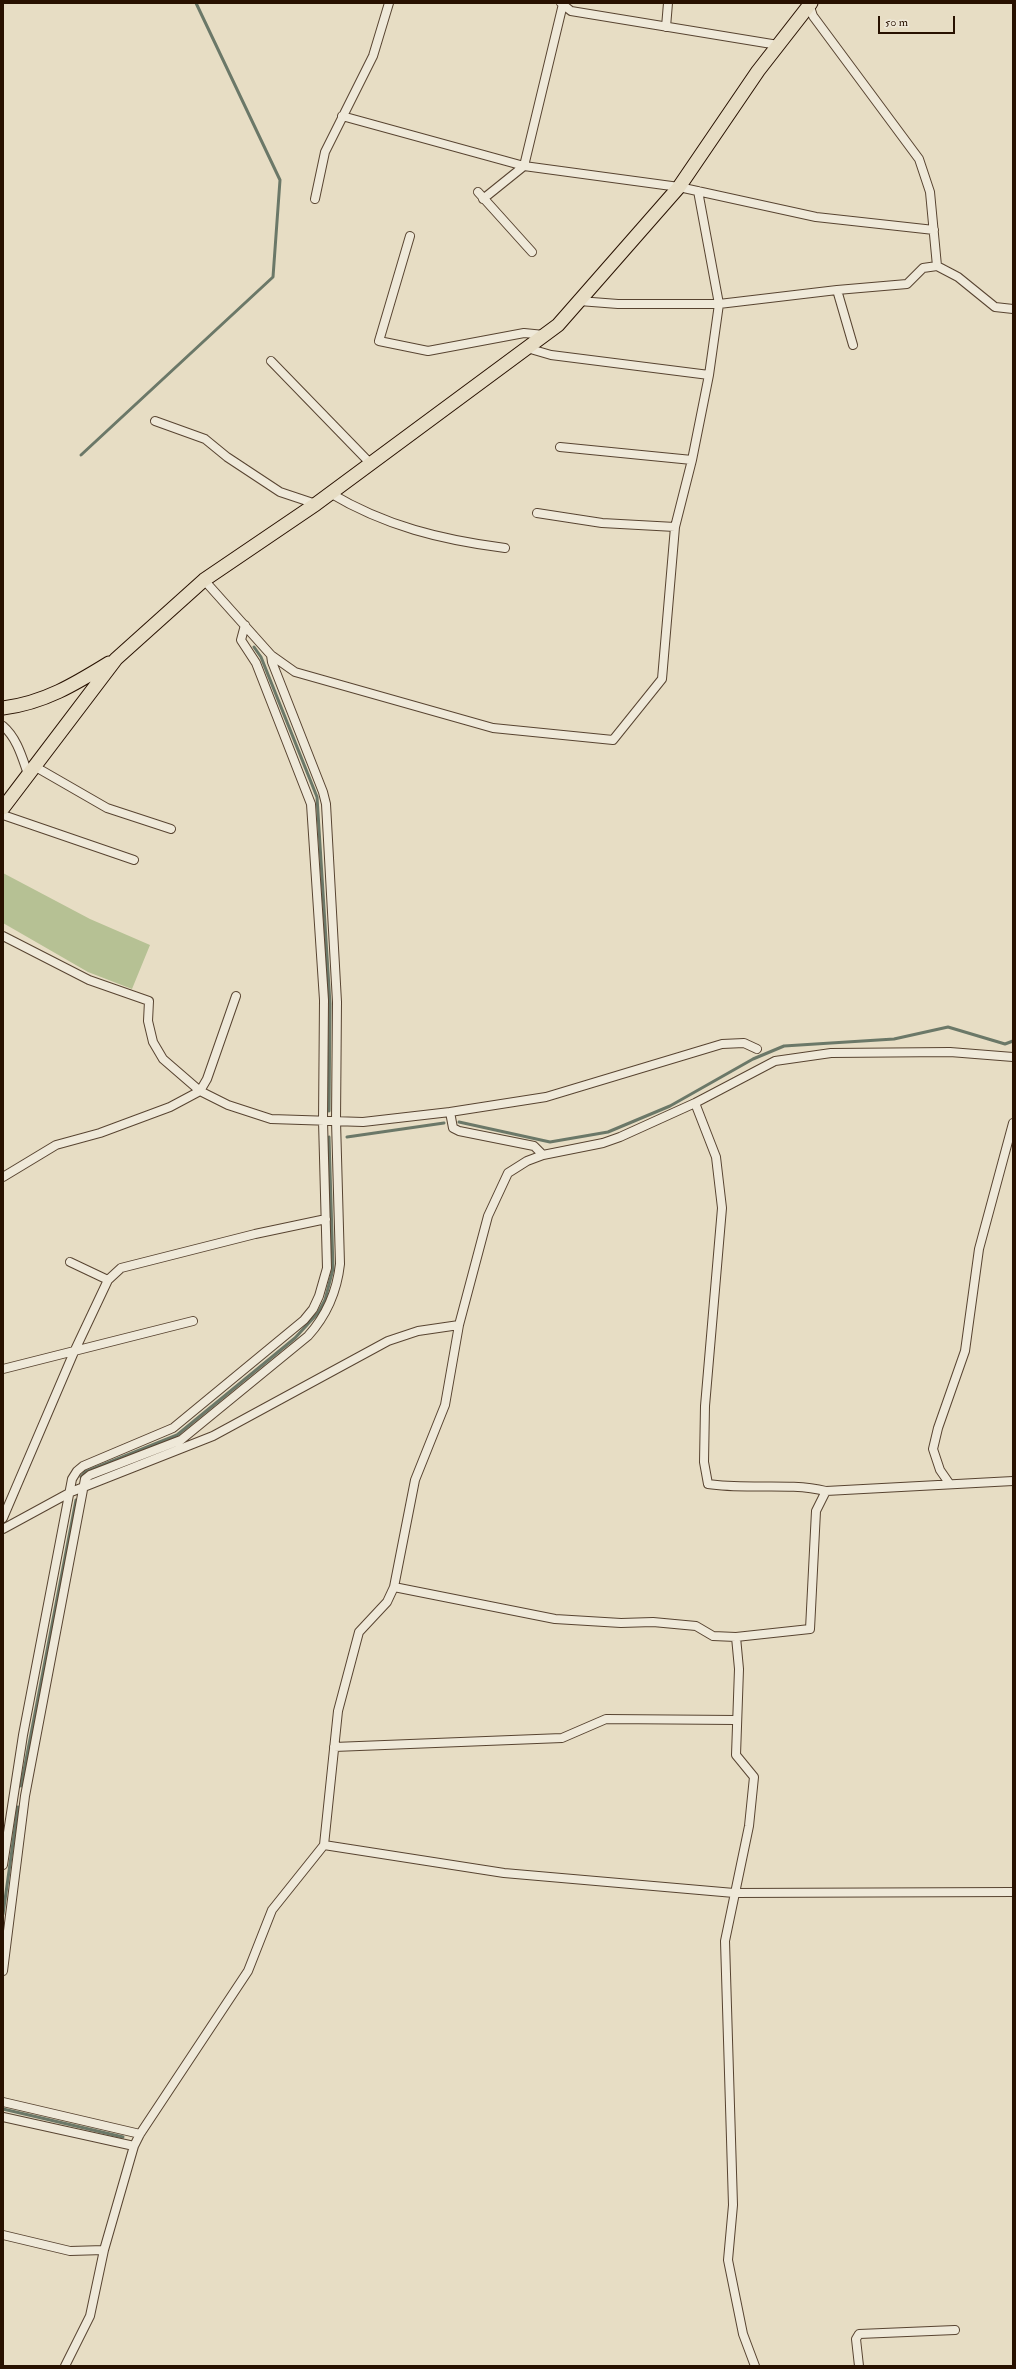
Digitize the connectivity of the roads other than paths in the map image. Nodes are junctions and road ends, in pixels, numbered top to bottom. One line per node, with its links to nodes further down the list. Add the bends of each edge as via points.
1 (389, 3): 7 (street, via 373,56)
2 (668, 3): 5 (street)
3 (562, 4): 5 (street, via 571,12); 8 (street)
4 (810, 4): 6 (main road); 12 (street, via 813,16 919,159 930,192)
5 (666, 27): 6 (street)
6 (778, 45): 9 (main road)
7 (342, 116): 8 (street); 11 (street, via 325,152)
8 (524, 166): 9 (street); 14 (street, via 481,195)
9 (679, 187): 10 (street); 17 (main road)
10 (698, 191): 12 (street, via 816,217); 18 (street)
11 (315, 199)
12 (934, 230): 15 (street)
13 (410, 236): 20 (street, via 379,341 428,351 524,333)
14 (532, 252)
15 (938, 266): 16 (street, via 923,268 907,284); 19 (street, via 958,277 995,307)
16 (837, 290): 18 (street); 21 (street)
17 (579, 301): 18 (street, via 697,306); 20 (main road, via 558,325)
18 (720, 304): 24 (street)
19 (1013, 309)
20 (544, 335): 22 (main road)
21 (853, 345)
22 (527, 348): 24 (street, via 551,356); 28 (main road)
23 (271, 361): 28 (street)
24 (709, 375): 27 (street)
25 (155, 421): 30 (street, via 205,439 227,457 280,492)
26 (560, 447): 27 (street)
27 (692, 460): 32 (street)
28 (370, 463): 29 (main road)
29 (330, 493): 30 (main road); 33 (street, via 360,511 406,528 461,543)
30 (316, 504): 34 (main road)
31 (537, 513): 32 (street, via 602,523)
32 (675, 528): 36 (street, via 662,679 613,740 493,728 396,703 295,672)
33 (505, 548)
34 (204, 580): 35 (street); 37 (main road)
35 (245, 625): 36 (street); 54 (street, via 241,640 256,663 311,804 324,1000)
36 (271, 655): 55 (street, via 326,804 337,1002)
37 (116, 659): 38 (main road, via 72,686 49,697); 42 (main road)
38 (19, 706): 39 (main road); 40 (main road)
39 (3, 708)
40 (3, 713)
41 (3, 726): 42 (street, via 9,731)
42 (31, 770): 43 (main road); 45 (street, via 107,808)
43 (3, 808)
44 (3, 816): 46 (street)
45 (171, 830)
46 (134, 860)
47 (3, 936): 51 (street, via 89,980 149,1001 148,1021 153,1042 163,1059)
48 (236, 996): 51 (street, via 207,1079)
49 (757, 1049): 53 (street, via 744,1043 722,1044 546,1097)
50 (1013, 1057): 52 (street, via 950,1052 831,1053 775,1061)
51 (200, 1091): 54 (street, via 228,1105 271,1119); 58 (street, via 170,1107 56,1146)
52 (696, 1103): 57 (street, via 609,1141); 69 (street, via 716,1157 722,1208 705,1406 704,1462 708,1484 729,1487 804,1486)
53 (450, 1112): 55 (street, via 363,1122); 57 (street, via 453,1128 459,1131 534,1146)
54 (323, 1121): 55 (street); 59 (street)
55 (336, 1121): 68 (street, via 340,1264 335,1292 317,1326 181,1440 90,1475 85,1479)
56 (1013, 1123): 67 (street, via 979,1249 965,1351 933,1449 940,1470)
57 (543, 1154): 63 (street, via 508,1173 488,1216)
58 (3, 1177)
59 (326, 1219): 61 (street, via 122,1268); 70 (street, via 327,1268 314,1309 304,1320 173,1428 80,1468 72,1479)
60 (70, 1262): 61 (street)
61 (108, 1280): 64 (street)
62 (193, 1321): 64 (street)
63 (459, 1325): 68 (street, via 418,1332 388,1341 212,1436); 73 (street, via 445,1404 415,1480)
64 (74, 1352): 65 (street); 71 (street)
65 (3, 1369)
66 (1013, 1481): 67 (street)
67 (949, 1483): 69 (street)
68 (84, 1486): 70 (street); 78 (street)
69 (826, 1491): 74 (street, via 816,1511 810,1629)
70 (71, 1492): 72 (street); 77 (street)
71 (3, 1518)
72 (3, 1529)
73 (394, 1587): 74 (street, via 555,1619 696,1626 713,1636); 76 (street, via 386,1602 359,1632 338,1711)
74 (736, 1637): 75 (street, via 739,1670)
75 (736, 1720): 76 (street, via 606,1719 562,1738); 82 (street, via 736,1755 754,1777 749,1826)
76 (334, 1747): 79 (street)
77 (13, 1794): 78 (street); 80 (street)
78 (25, 1796): 83 (street)
79 (324, 1844): 82 (street, via 504,1873); 86 (street, via 272,1910 248,1971)
80 (3, 1865)
81 (1013, 1892): 82 (street)
82 (734, 1893): 92 (street, via 725,1941 733,2205 728,2260 743,2334)
83 (3, 1971)
84 (3, 2102): 86 (street)
85 (3, 2117): 87 (street)
86 (140, 2134): 87 (street)
87 (134, 2146): 89 (street)
88 (3, 2235): 89 (street, via 70,2252)
89 (104, 2250): 91 (street, via 90,2316)
90 (955, 2330): 93 (street, via 859,2334 856,2338)
91 (65, 2366)
92 (755, 2366)
93 (860, 2366)

